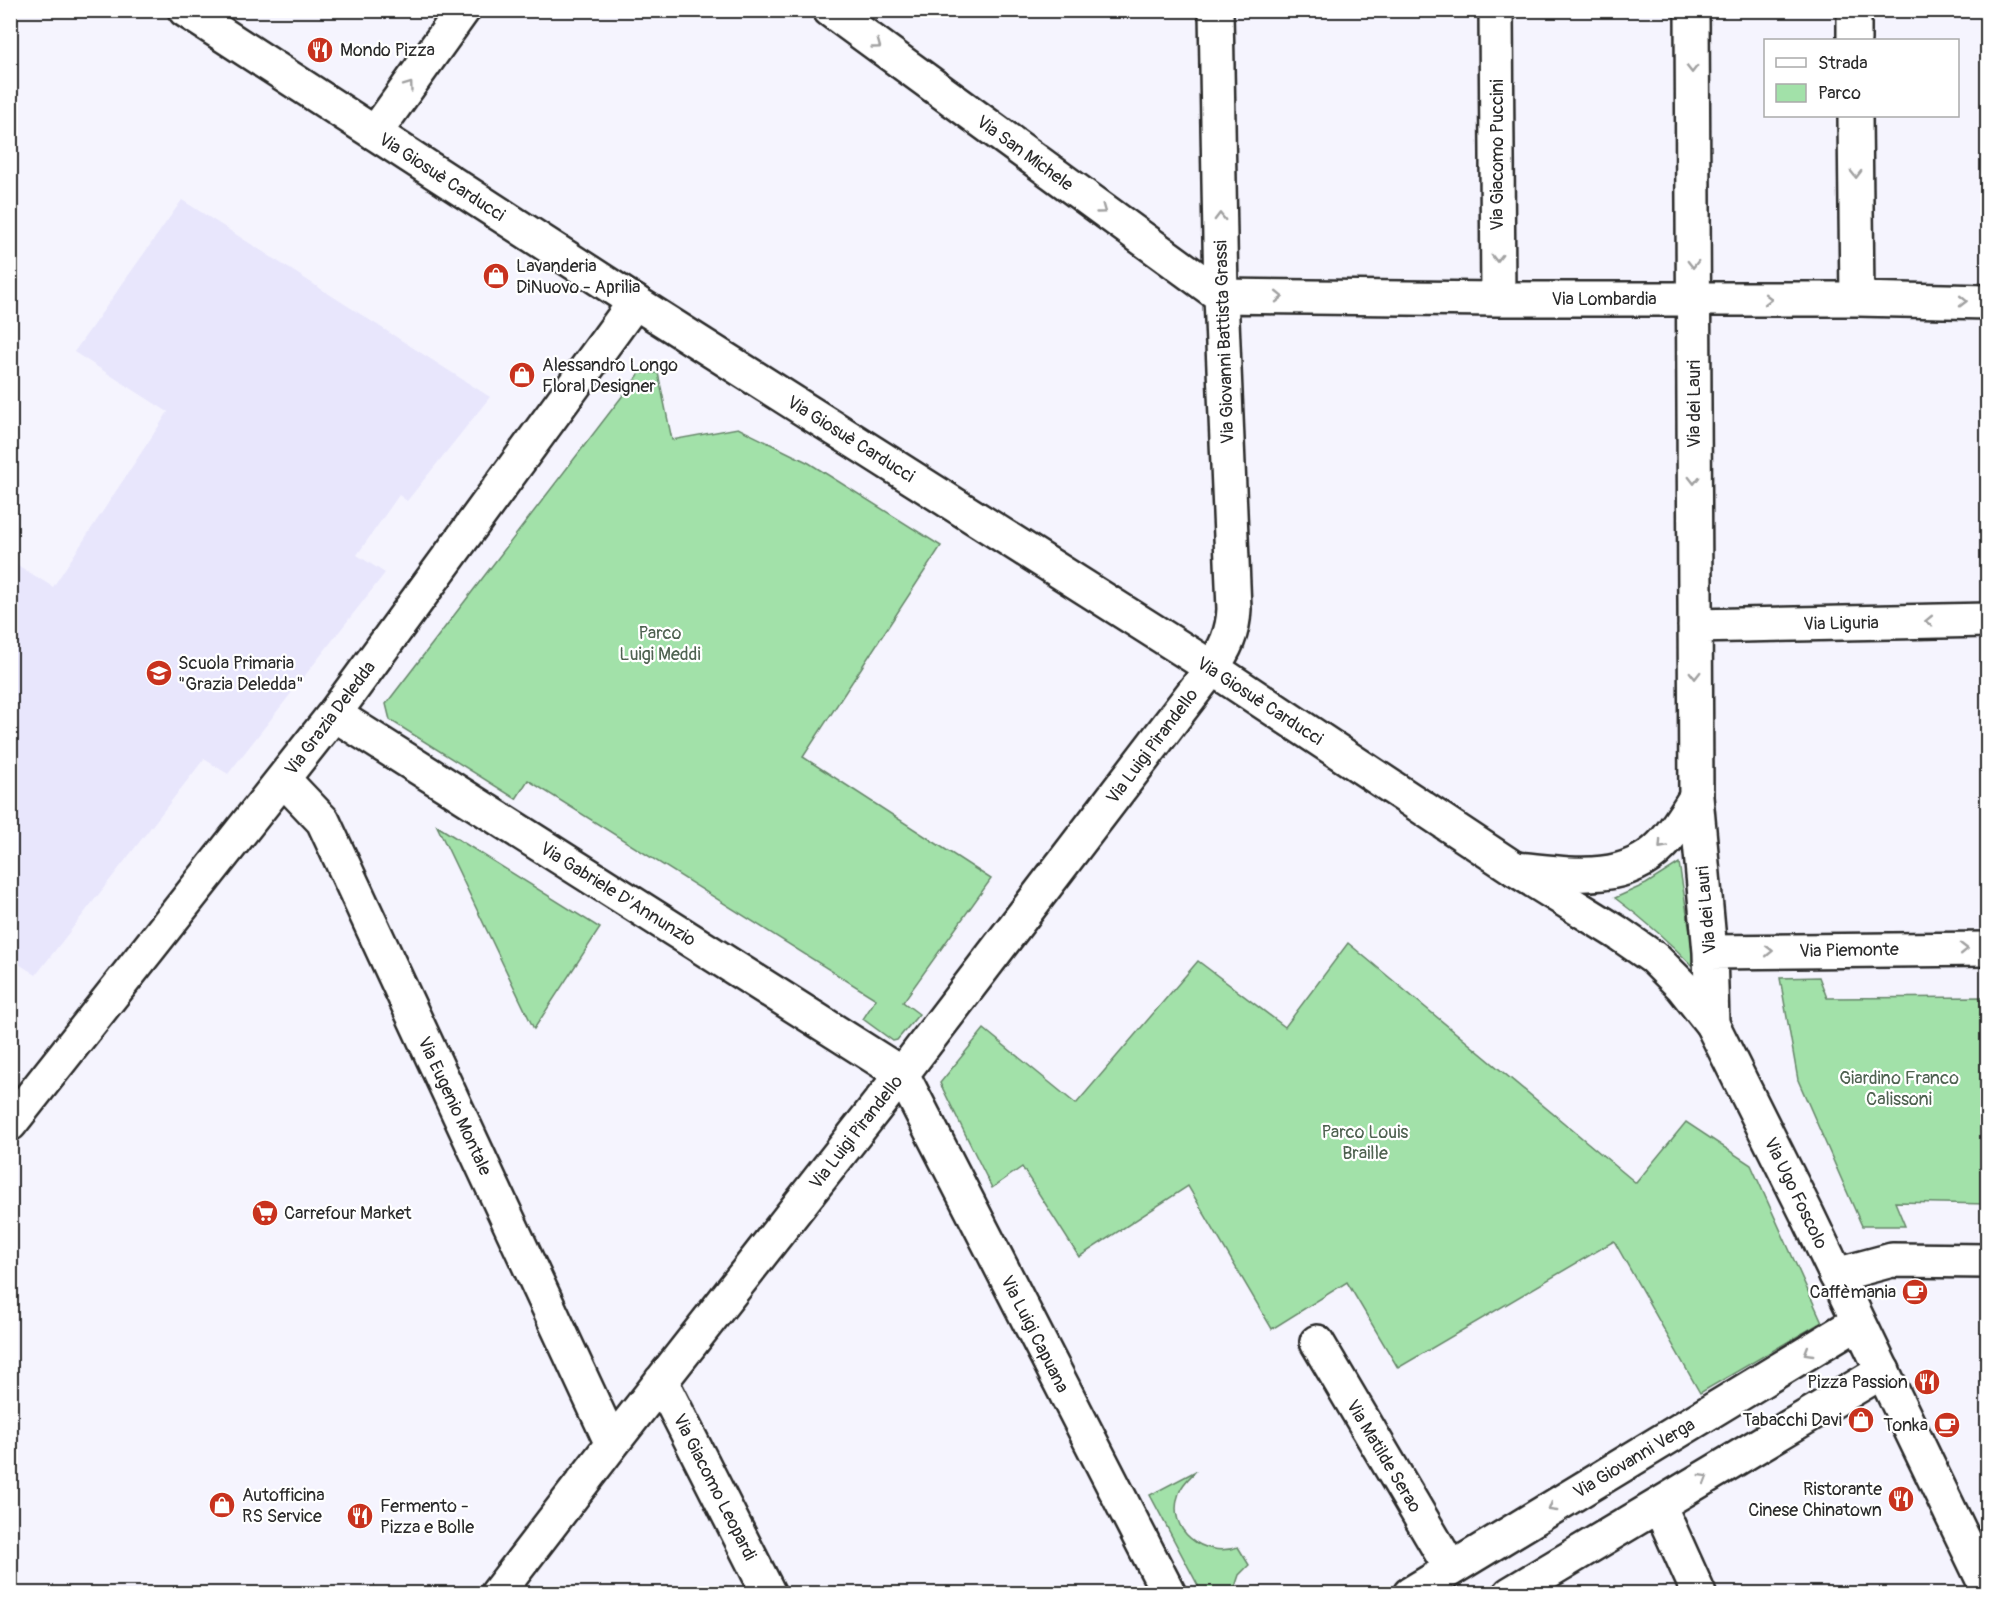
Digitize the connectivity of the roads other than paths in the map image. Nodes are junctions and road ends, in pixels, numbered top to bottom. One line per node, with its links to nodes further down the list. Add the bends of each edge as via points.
1 (185, 10): 10 (street, Via Giosuè Carducci)
2 (463, 10): 10 (street, one-way to 2)
3 (830, 10): 11 (street, Via San Michele, one-way to 11)
4 (1216, 10): 11 (street, Via Giovanni Battista Grassi, one-way to 4)
5 (1496, 10): 12 (street, Via Giacomo Puccini, one-way to 12)
6 (1692, 10): 13 (street, Via dei Lauri, one-way to 13)
7 (1854, 10): 8 (street)
8 (1854, 39)
9 (1855, 117): 14 (street, one-way to 14)
10 (375, 134): 15 (street, Via Giosuè Carducci)
11 (1221, 296): 12 (street, Via Lombardia, one-way to 12); 19 (street, Via Giovanni Battista Grassi, via 1234,609 1233,631)
12 (1498, 299): 13 (street, Via Lombardia)
13 (1693, 299): 14 (street, Via Lombardia, one-way to 14); 18 (street, Via dei Lauri, one-way to 18)
14 (1857, 299): 16 (street, Via Lombardia, one-way to 16)
15 (635, 302): 19 (street, Via Giosuè Carducci); 20 (street, Via Grazia Deledda)
16 (1988, 302)
17 (1988, 620): 18 (street, Via Liguria, one-way to 18)
18 (1695, 626): 22 (street, Via dei Lauri, one-way to 22)
19 (1212, 668): 23 (street, Via Giosuè Carducci); 27 (street, Via Luigi Pirandello)
20 (334, 714): 21 (street, Via Grazia Deledda); 27 (street, Via Gabriele D'Annunzio)
21 (283, 779): 28 (street, Via Grazia Deledda); 35 (street, Via Eugenio Montale, via 323,821)
22 (1696, 797): 23 (street, one-way to 23, via 1660,847 1626,868 1583,875); 25 (street, Via dei Lauri)
23 (1515, 869): 26 (street, Via Ugo Foscolo, via 1654,958)
24 (1988, 949): 25 (street, Via Piemonte, one-way to 24)
25 (1710, 952): 26 (street, Via dei Lauri)
26 (1712, 1024): 30 (street, Via Ugo Foscolo)
27 (902, 1074): 34 (street, Via Luigi Pirandello); 41 (street, Via Luigi Capuana)
28 (10, 1124)
29 (1988, 1261): 30 (street, via 1892,1260)
30 (1836, 1275): 31 (street, Via Ugo Foscolo)
31 (1858, 1322): 33 (street, Via Ugo Foscolo); 37 (street, Via Giovanni Verga, one-way to 37)
32 (1317, 1342): 37 (street, Via Matilde Serao)
33 (1883, 1371): 36 (street, one-way to 33); 38 (street, Via Ugo Foscolo)
34 (661, 1381): 35 (street, Via Luigi Pirandello); 40 (street, Via Giacomo Leopardi)
35 (612, 1443): 39 (street, Via Luigi Pirandello)
36 (1659, 1505): 43 (street); 44 (street)
37 (1451, 1569): 42 (street, Via Giovanni Verga)
38 (1988, 1590)
39 (497, 1593)
40 (769, 1593)
41 (1169, 1593)
42 (1410, 1593)
43 (1510, 1593)
44 (1699, 1593)

